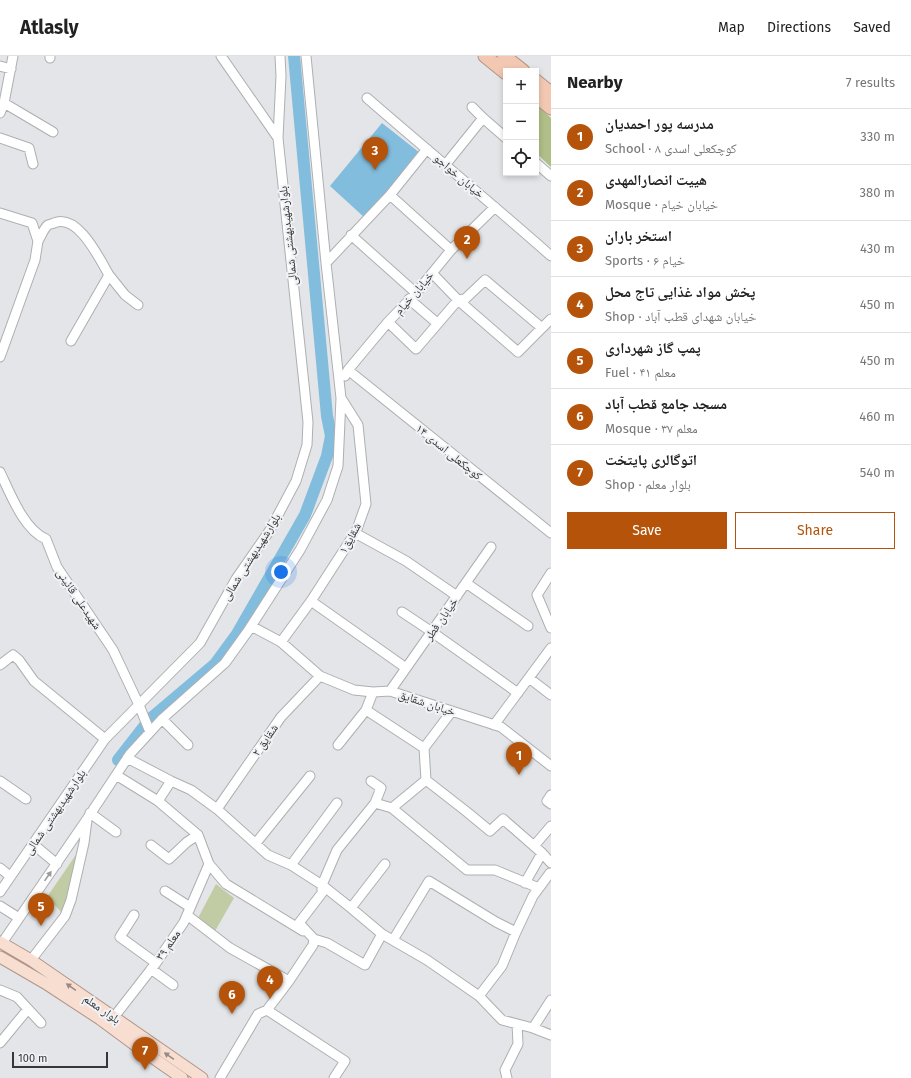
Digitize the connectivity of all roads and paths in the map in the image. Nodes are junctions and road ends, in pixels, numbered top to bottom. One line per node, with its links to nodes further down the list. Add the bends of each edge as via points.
1 (13, 56): 9 (street)
2 (221, 56): 23 (street)
3 (280, 56): 23 (street, بلوارشهیدبهشتی شمالی)
4 (306, 56): 36 (street)
5 (485, 56): 10 (highway)
6 (504, 56): 8 (highway)
7 (0, 66): 9 (street)
8 (519, 68)
9 (11, 69): 15 (street)
10 (503, 71)
11 (539, 83): 12 (highway)
12 (551, 93)
13 (367, 98): 24 (street, خیابان خواجو)
14 (539, 98): 17 (highway)
15 (4, 103): 18 (street); 20 (street)
16 (472, 107): 19 (street)
17 (551, 108)
18 (0, 113)
19 (483, 118): 21 (street); 26 (street)
20 (53, 132)
21 (503, 135)
22 (0, 138): 25 (street, via 29,148)
23 (278, 138): 74 (street, بلوارشهیدبهشتی شمالی, via 308,422 307,445 296,481 270,530 236,579 200,643)
24 (427, 149): 26 (street, خیابان خواجو); 29 (street)
25 (33, 164)
26 (446, 164): 30 (street, خیابان خواجو)
27 (539, 166): 28 (street)
28 (551, 176)
29 (390, 195): 32 (street); 34 (street)
30 (495, 207): 34 (street, خیابان خیام); 35 (street, خیابان خواجو)
31 (0, 213): 33 (street, via 32,223)
32 (351, 236): 36 (street); 39 (street)
33 (38, 241): 38 (street, via 48,225 59,221 70,223 93,246); 47 (street, via 35,260)
34 (451, 250): 37 (street, خیابان خیام)
35 (551, 256)
36 (326, 263): 49 (street)
37 (432, 273): 39 (street, خیابان خیام); 40 (street)
38 (109, 274): 41 (street, via 125,295); 46 (street)
39 (412, 296): 43 (street, خیابان خیام); 44 (street)
40 (458, 300): 44 (street); 45 (street, via 465,299 485,280); 45 (street, via 518,352)
41 (138, 305)
42 (551, 319): 45 (street)
43 (388, 322): 44 (street, via 416,349); 48 (street, خیابان خیام)
44 (437, 323)
45 (542, 328)
46 (71, 341)
47 (0, 357)
48 (348, 370): 49 (street, خیابان خیام); 52 (street, کوچکعلی اسدی ۱۴)
49 (341, 386): 50 (street)
50 (341, 398): 53 (street, شقایق۱, via 358,425 366,504); 60 (street, via 338,466 327,500 300,550)
51 (0, 472): 74 (street, شهیدعلی قائینی, via 26,522 46,539 57,567 113,650)
52 (550, 531)
53 (355, 533): 57 (street, via 406,561); 58 (street, شقایق۱)
54 (491, 547): 56 (street, خیابان فطر)
55 (551, 573): 62 (street, via 537,595)
56 (466, 583): 57 (street, خیابان فطر); 61 (street)
57 (457, 596): 63 (street, خیابان فطر)
58 (311, 601): 64 (street, شقایق۱); 67 (street)
59 (402, 612): 63 (street)
60 (251, 626): 64 (street, خیابان شقایق); 77 (street, via 224,663)
61 (528, 626)
62 (551, 628)
63 (432, 632): 67 (street, خیابان فطر); 72 (street)
64 (281, 642): 68 (street, خیابان شقایق)
65 (551, 648): 69 (street)
66 (0, 665): 80 (street, via 13,655 34,681)
67 (406, 668): 70 (street, خیابان فطر)
68 (320, 676): 71 (street, خیابان شقایق, via 354,690); 99 (street, شقایق ۲, via 281,716)
69 (529, 678): 72 (street); 73 (street)
70 (390, 691): 71 (street, خیابان شقایق); 76 (street, خیابان شقایق)
71 (373, 692): 75 (street)
72 (518, 693): 78 (street)
73 (551, 695)
74 (139, 705): 79 (street, شهیدعلی قائینی); 80 (street, بلوارشهیدبهشتی شمالی)
75 (366, 710): 82 (street); 83 (street)
76 (452, 711): 78 (street, خیابان شقایق); 83 (street)
77 (162, 719): 79 (street); 81 (street)
78 (498, 726): 85 (street, خیابان شقایق)
79 (150, 732): 84 (street)
80 (105, 739): 105 (street, بلوارشهیدبهشتی شمالی)
81 (188, 745)
82 (338, 745)
83 (424, 748): 88 (street)
84 (127, 758): 86 (street); 90 (street)
85 (551, 766)
86 (116, 775): 94 (street); 100 (street)
87 (310, 776): 104 (street)
88 (426, 780): 98 (street); 107 (street, via 490,831 503,819)
89 (0, 781): 93 (street)
90 (170, 781): 94 (street); 99 (street, via 191,790)
91 (371, 781): 96 (street, via 381,788)
92 (551, 795): 97 (street, via 547,801)
93 (26, 798)
94 (158, 801): 103 (street)
95 (337, 803): 113 (street)
96 (375, 803): 98 (street); 118 (street, via 337,850)
97 (551, 804)
98 (392, 808): 117 (street, via 467,870 494,870)
99 (217, 809): 104 (street)
100 (89, 816): 102 (street); 109 (street); 133 (street, via 71,900 65,916)
101 (551, 826): 107 (street)
102 (116, 832)
103 (198, 835): 106 (street, via 169,859); 111 (street)
104 (256, 843): 113 (street, via 268,855)
105 (33, 844): 109 (street); 116 (street, بلوارشهیدبهشتی شمالی)
106 (151, 845)
107 (534, 846): 108 (street)
108 (542, 853): 110 (street); 117 (street)
109 (54, 862): 126 (street, one-way to 109)
110 (551, 863)
111 (209, 864): 124 (street, معلم ۳۹); 129 (street, via 226,884)
112 (386, 864): 123 (street)
113 (291, 865): 118 (street)
114 (0, 868): 116 (street)
115 (551, 873): 119 (street)
116 (10, 876): 121 (street, بلوارشهیدبهشتی شمالی)
117 (525, 883): 119 (street)
118 (322, 885): 123 (street); 129 (street, via 322,893 299,923)
119 (539, 888): 127 (street)
120 (165, 891): 124 (street)
121 (0, 892)
122 (0, 906): 126 (street)
123 (351, 908): 128 (street)
124 (189, 911): 134 (street, معلم ۳۹); 135 (street, via 230,948)
125 (134, 915): 134 (street, via 120,937)
126 (19, 918): 131 (street)
127 (516, 932): 130 (street, via 429,880); 138 (street, via 502,966)
128 (382, 934): 129 (street, via 365,965); 130 (street)
129 (314, 938): 135 (street, via 309,952)
130 (393, 940): 138 (street)
131 (1, 942): 133 (main road, بلوار معلم)
132 (0, 957): 142 (main road, بلوار معلم)
133 (32, 960): 142 (main road, بلوار معلم, one-way to 133)
134 (153, 966): 136 (street); 142 (street, معلم ۳۹)
135 (289, 981): 141 (street)
136 (173, 985)
137 (0, 990): 140 (street, via 17,997)
138 (479, 996): 144 (street, via 502,1020)
139 (551, 1000): 145 (street)
140 (28, 1009): 143 (street); 147 (street)
141 (267, 1010): 150 (street, via 258,1014); 151 (street, via 345,1061)
142 (106, 1016): 148 (main road, بلوار معلم, via 146,1053); 149 (main road, بلوار معلم, one-way to 142)
143 (41, 1024)
144 (517, 1024): 145 (street); 152 (street, via 518,1044 505,1070)
145 (533, 1028): 146 (street)
146 (551, 1035)
147 (0, 1043)
148 (180, 1077)
149 (202, 1078)
150 (220, 1078)
151 (334, 1078)
152 (507, 1078)

